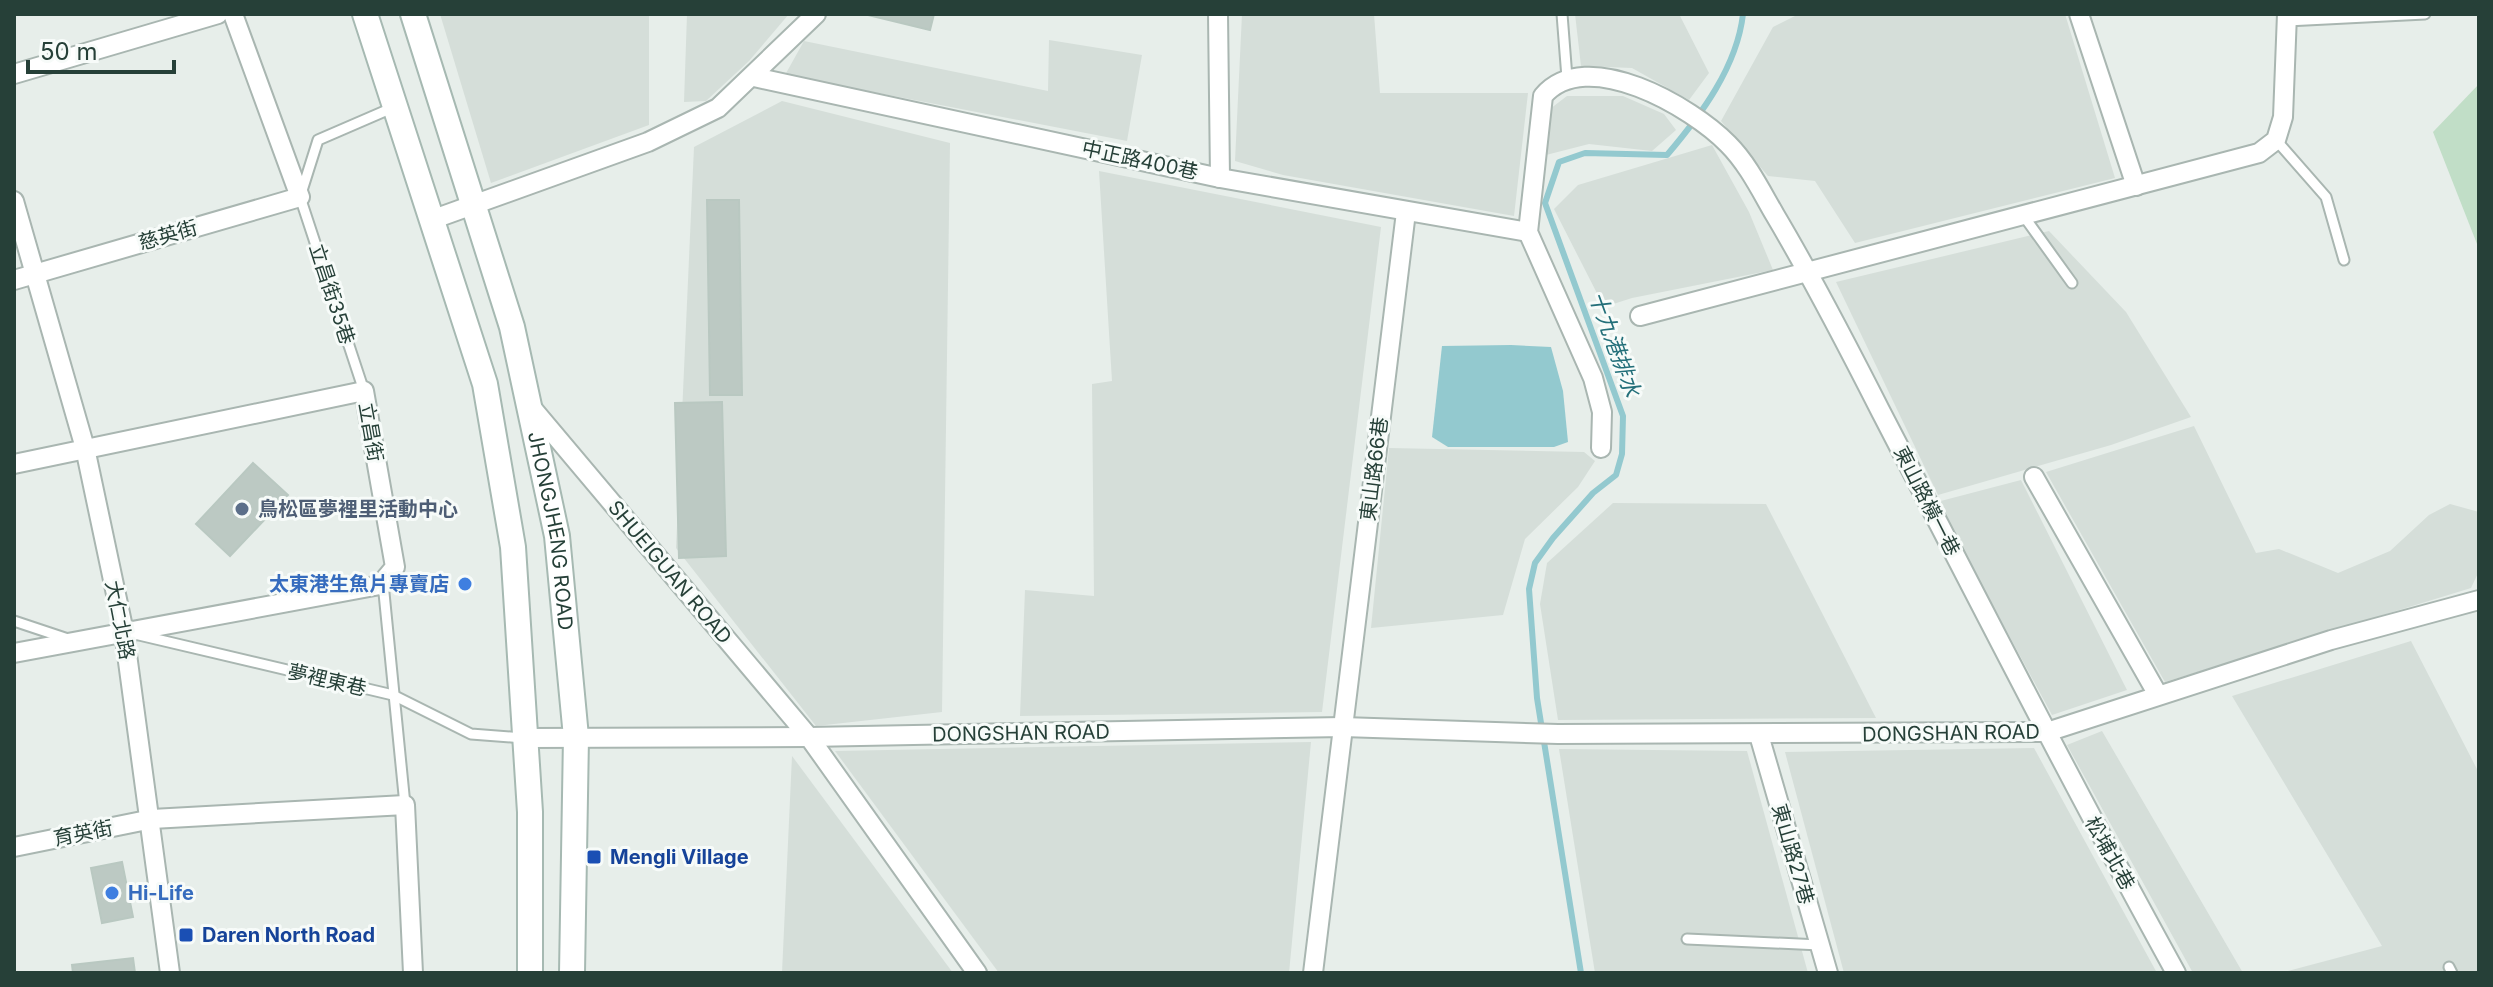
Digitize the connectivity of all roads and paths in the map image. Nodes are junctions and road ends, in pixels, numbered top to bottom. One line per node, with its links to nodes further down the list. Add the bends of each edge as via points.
1 (218, 14): 10 (street)
2 (233, 14): 19 (street)
3 (365, 14): 15 (main road, JHONGJHENG ROAD)
4 (413, 14): 21 (main road, JHONGJHENG ROAD)
5 (816, 14): 13 (street)
6 (1218, 14): 17 (street)
7 (1562, 14): 14 (lane)
8 (2079, 14): 18 (street)
9 (2425, 14): 11 (lane)
10 (177, 18): 12 (street)
11 (2287, 18): 16 (street, via 2283,117)
12 (14, 74)
13 (754, 77): 17 (street, 中正路400巷); 21 (street, via 718,108 648,142)
14 (1567, 78): 25 (street, via 1543,96); 27 (street, 東山路橫一巷, via 1625,81 1654,91 1728,143)
15 (394, 107): 19 (lane, via 318,140); 24 (main road, JHONGJHENG ROAD)
16 (2276, 140): 18 (street, via 2259,153); 26 (lane, via 2326,197)
17 (1220, 178): 22 (street, 中正路400巷)
18 (2136, 186): 23 (street)
19 (300, 197): 28 (street, 慈英街); 32 (lane, 立昌街35巷)
20 (14, 201): 28 (street, 大仁北路)
21 (473, 204): 24 (street); 33 (main road, JHONGJHENG ROAD)
22 (1406, 212): 25 (street, 中正路400巷); 46 (street, 東山路66巷)
23 (2023, 215): 27 (street); 30 (lane)
24 (431, 220): 51 (main road, JHONGJHENG ROAD, via 485,384 513,547)
25 (1528, 232): 35 (street, via 1593,378 1602,412)
26 (2344, 260)
27 (1808, 270): 31 (street); 47 (street, 東山路橫一巷)
28 (37, 274): 29 (street, 慈英街); 34 (street, 大仁北路)
29 (14, 280)
30 (2072, 283)
31 (1640, 316)
32 (364, 391): 34 (street, 立昌街); 38 (street, 立昌街, via 395,564)
33 (532, 408): 49 (main road, JHONGJHENG ROAD, via 557,536); 50 (street, SHUEIGUAN ROAD)
34 (85, 448): 36 (street, 立昌街); 41 (street, 大仁北路)
35 (1601, 448)
36 (14, 464)
37 (2034, 477): 45 (street)
38 (383, 583): 41 (street); 44 (lane)
39 (2479, 600): 45 (street, DONGSHAN ROAD)
40 (14, 621): 42 (lane)
41 (124, 632): 42 (street); 44 (lane, 夢裡東巷); 53 (street, 大仁北路)
42 (78, 642): 43 (street)
43 (14, 653)
44 (393, 695): 51 (lane, 夢裡東巷, via 471,734); 52 (lane)
45 (2158, 695): 47 (street, DONGSHAN ROAD)
46 (1343, 727): 48 (street, DONGSHAN ROAD); 50 (street, DONGSHAN ROAD); 62 (street, 東山路66巷)
47 (2047, 732): 48 (street, DONGSHAN ROAD); 64 (street, 松埔北巷)
48 (1759, 735): 56 (street, 東山路27巷)
49 (576, 737): 50 (street, DONGSHAN ROAD); 51 (street, DONGSHAN ROAD); 60 (main road, JHONGJHENG ROAD)
50 (809, 737): 61 (street, SHUEIGUAN ROAD)
51 (525, 738): 59 (main road, JHONGJHENG ROAD)
52 (405, 805): 53 (street); 58 (street)
53 (152, 819): 54 (street, 育英街); 57 (street, 大仁北路)
54 (14, 847)
55 (1687, 939): 56 (lane)
56 (1820, 945): 63 (street, 東山路27巷)
57 (170, 973)
58 (413, 973)
59 (530, 973)
60 (572, 973)
61 (977, 973)
62 (1313, 973)
63 (1828, 973)
64 (2176, 973)

